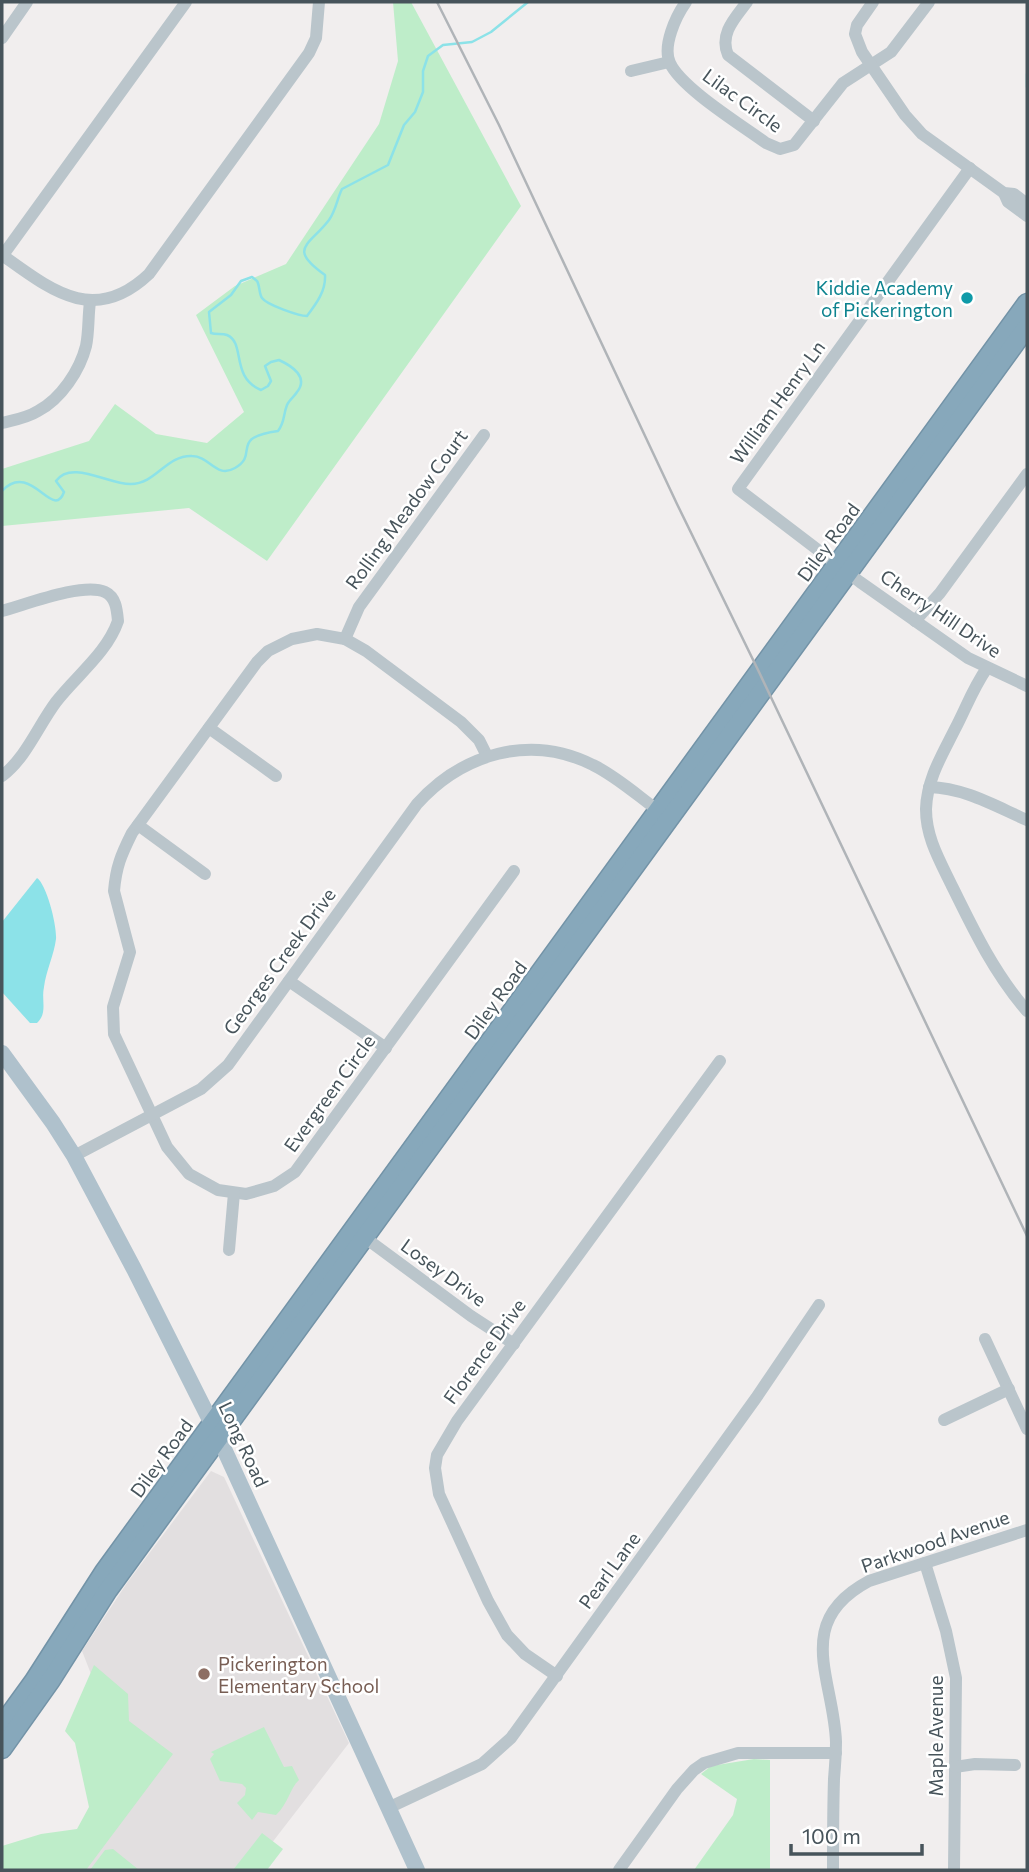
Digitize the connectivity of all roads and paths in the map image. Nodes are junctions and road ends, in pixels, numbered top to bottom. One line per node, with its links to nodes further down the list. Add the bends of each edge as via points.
1 (27, 2): 8 (street)
2 (186, 2): 17 (street)
3 (319, 2): 18 (street, via 316,38 309,53 149,274 124,292)
4 (686, 2): 9 (street, via 674,21)
5 (747, 2): 12 (street, via 726,33 728,55)
6 (873, 2): 10 (street, via 855,34)
7 (929, 2): 10 (street, Lilac Circle, via 891,51)
8 (2, 38)
9 (669, 62): 11 (street); 12 (street, Lilac Circle, via 687,85 772,147 788,149)
10 (870, 64): 12 (street, Lilac Circle, via 843,83); 13 (street, via 922,134)
11 (631, 71)
12 (814, 121)
13 (971, 168): 14 (street); 24 (street, William Henry Ln, via 738,489)
14 (1004, 193): 15 (street); 16 (street, via 1008,202)
15 (1027, 204)
16 (1027, 216)
17 (2, 255): 18 (street, via 49,289)
18 (90, 302): 21 (street, via 86,345 69,381 41,410)
19 (1027, 303): 24 (highway, Diley Road)
20 (1027, 327): 24 (highway, Diley Road)
21 (2, 423)
22 (484, 435): 27 (street, Rolling Meadow Court, via 359,607)
23 (1027, 474): 26 (street)
24 (844, 568): 26 (street, Cherry Hill Drive); 35 (highway, Diley Road)
25 (2, 611): 32 (street, via 94,589 113,600 118,621 99,654 38,727 19,761)
26 (915, 621): 28 (street, Cherry Hill Drive)
27 (345, 639): 30 (street, Evergreen Circle, via 304,636 268,651); 31 (street, Evergreen Circle, via 461,722)
28 (987, 668): 29 (street, Cherry Hill Drive); 34 (street)
29 (1027, 686)
30 (209, 728): 33 (street); 37 (street, Evergreen Circle)
31 (487, 756): 35 (street, via 519,750 563,754 593,765); 40 (street, Georges Creek Drive, via 449,775 417,804)
32 (2, 776)
33 (276, 776)
34 (929, 787): 36 (street, via 968,793); 41 (street, via 926,811 934,849 980,943)
35 (665, 815): 48 (highway, Diley Road)
36 (1027, 820)
37 (138, 825): 39 (street); 45 (street, Evergreen Circle, via 117,862 114,891 130,952 113,1007 114,1034)
38 (514, 871): 42 (street, Evergreen Circle)
39 (205, 874)
40 (289, 981): 42 (street); 45 (street, Georges Creek Drive, via 228,1065 201,1089)
41 (1027, 1011)
42 (386, 1048): 47 (street, Evergreen Circle, via 295,1172 274,1186)
43 (2, 1054): 46 (main road, Long Road)
44 (720, 1061): 52 (street, Florence Drive)
45 (153, 1116): 46 (street, Georges Creek Drive); 47 (street, Evergreen Circle, via 167,1147 189,1174)
46 (74, 1156): 56 (main road, Long Road)
47 (234, 1193): 49 (street)
48 (359, 1233): 52 (street, Losey Drive); 56 (highway, Diley Road)
49 (229, 1250)
50 (819, 1306): 59 (street, Pearl Lane)
51 (985, 1339): 53 (street)
52 (514, 1344): 59 (street, Florence Drive, via 442,1443 436,1481 500,1624 525,1654)
53 (1009, 1389): 54 (street); 55 (street)
54 (944, 1420)
55 (1027, 1429)
56 (215, 1431): 60 (highway, Diley Road, via 85,1598); 61 (highway, Diley Road); 65 (main road, Long Road)
57 (1027, 1530): 58 (street, Parkwood Avenue)
58 (925, 1563): 62 (street, Parkwood Avenue, via 858,1587 839,1605 826,1628 822,1662); 64 (street, Maple Avenue, via 953,1658)
59 (557, 1676): 65 (street, Pearl Lane, via 512,1738 493,1756)
60 (2, 1725)
61 (2, 1749)
62 (836, 1753): 67 (street, via 738,1753 704,1763 677,1788); 68 (street, Parkwood Avenue)
63 (1015, 1765): 64 (street)
64 (955, 1767): 69 (street, Maple Avenue)
65 (388, 1808): 66 (main road, Long Road)
66 (416, 1870)
67 (619, 1870)
68 (833, 1870)
69 (954, 1870)

